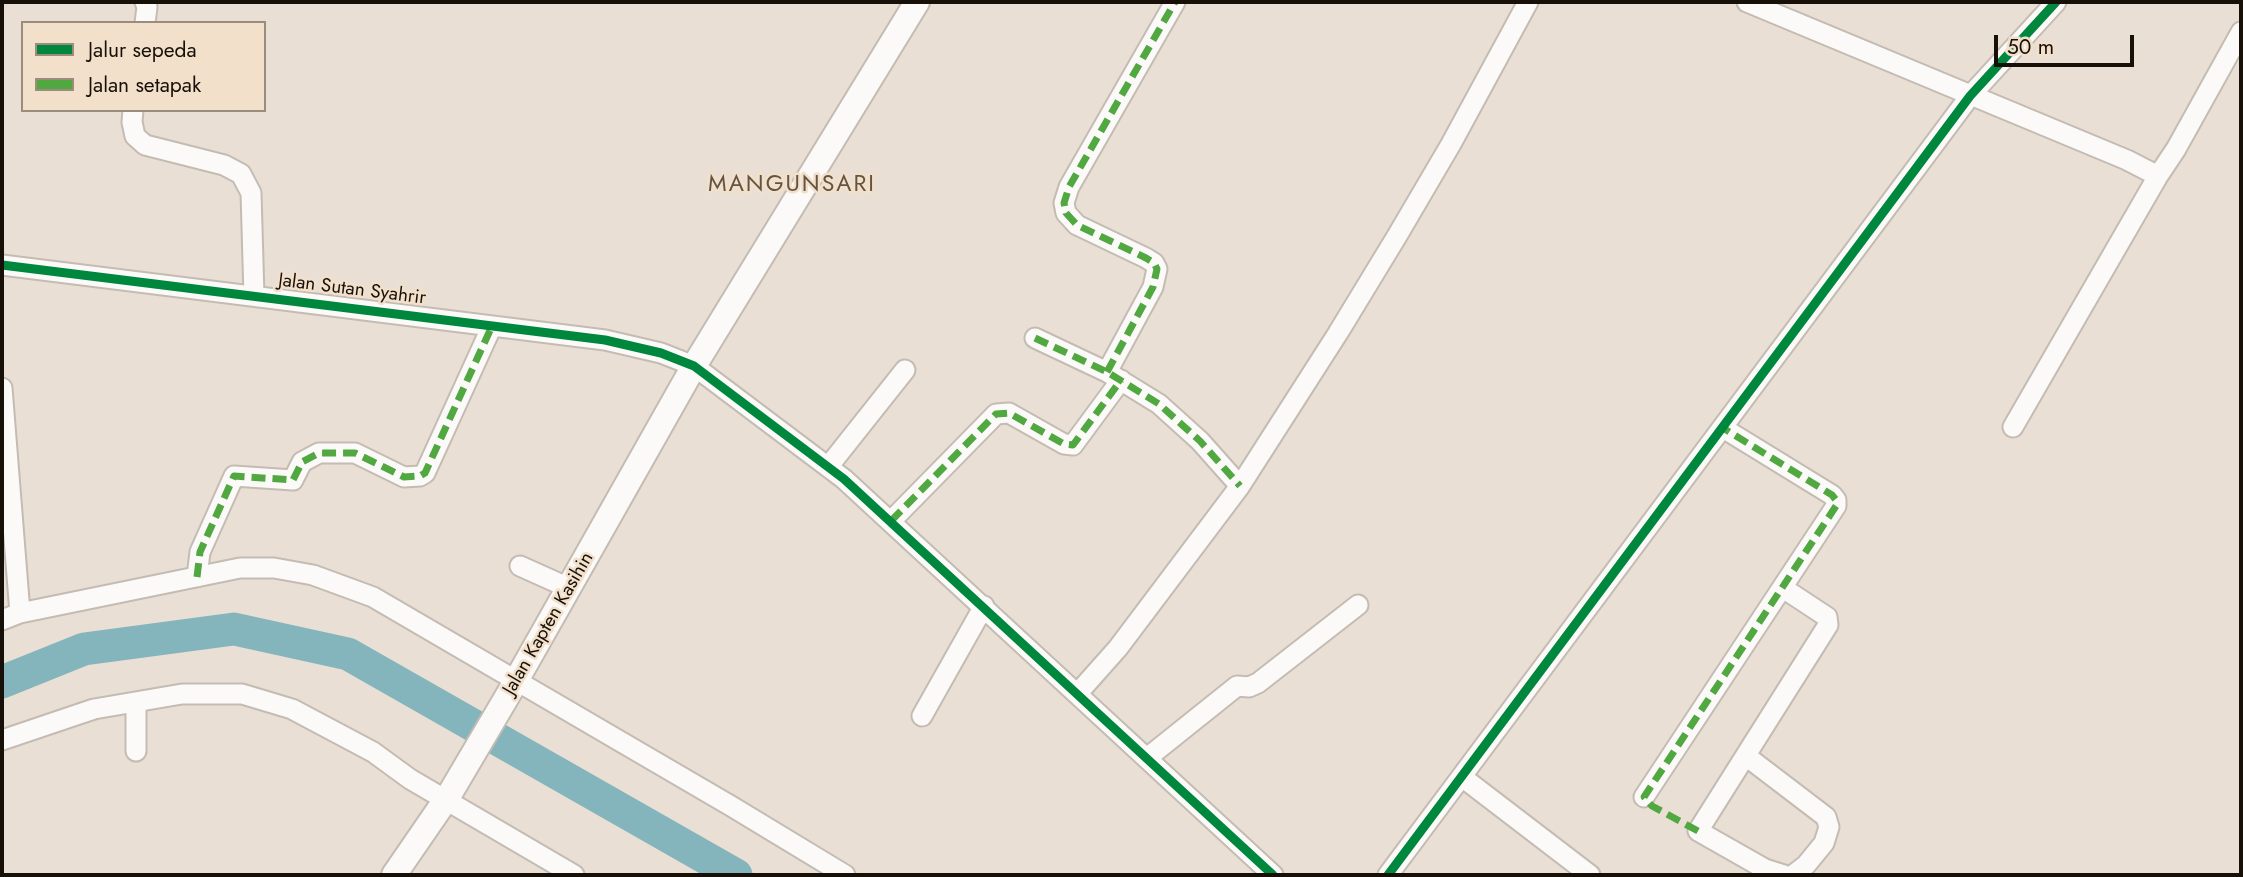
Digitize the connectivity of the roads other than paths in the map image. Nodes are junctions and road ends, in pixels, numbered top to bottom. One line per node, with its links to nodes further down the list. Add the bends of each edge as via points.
1 (145, 2): 7 (street)
2 (1175, 2): 18 (street, via 1064,203 1077,225 1154,262 1157,269)
3 (1528, 2): 23 (street, via 1397,236)
4 (1747, 2): 9 (street)
5 (2056, 2): 9 (street)
6 (914, 3): 16 (main road, Jalan Kapten Kasihin)
7 (145, 21)
8 (2241, 32): 11 (street)
9 (1970, 96): 11 (street); 21 (street)
10 (133, 112): 13 (street, via 135,136 145,145 224,165 241,174 251,193)
11 (2158, 176): 20 (street)
12 (2, 265): 13 (street, Jalan Sutan Syahrir)
13 (254, 296): 14 (street, Jalan Sutan Syahrir)
14 (492, 326): 16 (street, Jalan Sutan Syahrir, via 605,340); 26 (street, via 425,473 404,477 355,453 319,453 302,462 293,480 234,476 200,552)
15 (1035, 338): 18 (street)
16 (694, 366): 22 (street, Jalan Sutan Syahrir); 27 (main road, Jalan Kapten Kasihin)
17 (905, 370): 22 (street)
18 (1114, 376): 23 (street, via 1178,420); 24 (street, via 1073,445 1003,412 992,417)
19 (2, 388): 31 (street)
20 (2013, 427)
21 (1723, 428): 28 (street, via 1836,500 1833,513); 40 (street)
22 (828, 467): 24 (street, Jalan Sutan Syahrir)
23 (1240, 486): 33 (street, via 1118,648)
24 (891, 521): 30 (street, Jalan Sutan Syahrir)
25 (520, 566): 27 (street)
26 (197, 577): 31 (street); 32 (street, via 240,568 313,575 373,597)
27 (569, 588): 32 (main road, Jalan Kapten Kasihin)
28 (1783, 588): 38 (street, via 1827,617 1828,625); 41 (street)
29 (1358, 605): 39 (street, via 1258,682 1250,687 1237,685)
30 (984, 606): 33 (street, Jalan Sutan Syahrir); 35 (street)
31 (11, 617)
32 (512, 688): 42 (main road, Jalan Kapten Kasihin); 45 (street, via 731,806)
33 (1078, 693): 39 (street, Jalan Sutan Syahrir)
34 (136, 702): 36 (street, via 94,709); 37 (street); 42 (street, via 182,694 242,694 292,709)
35 (922, 716)
36 (2, 740)
37 (136, 751)
38 (1746, 756): 49 (street, via 1698,831); 50 (street, via 1826,817 1829,827 1824,843)
39 (1147, 758): 46 (street, Jalan Sutan Syahrir)
40 (1462, 777): 47 (street); 48 (street)
41 (1644, 797)
42 (447, 798): 43 (main road, Jalan Kapten Kasihin); 44 (street)
43 (394, 875)
44 (574, 875)
45 (845, 875)
46 (1273, 875)
47 (1388, 875)
48 (1590, 875)
49 (1784, 875)
50 (1793, 875)

